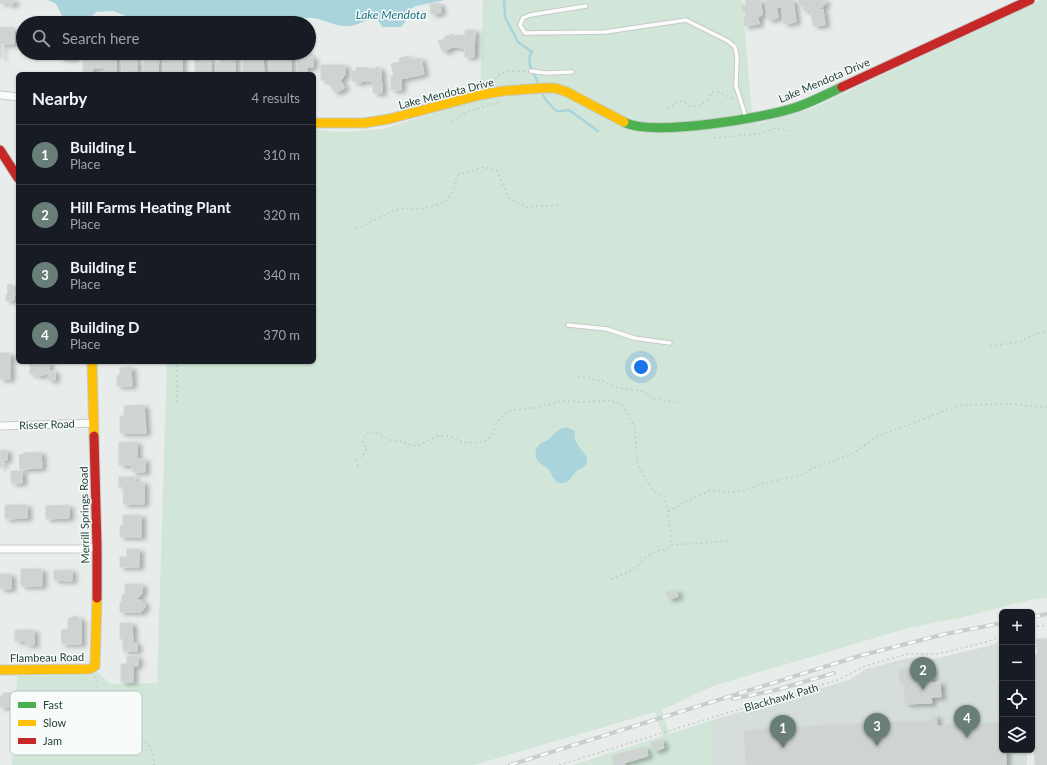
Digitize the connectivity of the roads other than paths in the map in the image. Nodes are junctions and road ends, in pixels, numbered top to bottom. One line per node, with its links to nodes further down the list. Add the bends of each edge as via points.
1 (1030, 0): 7 (street, Lake Mendota Drive, via 796,107)
2 (586, 6): 7 (lane, via 530,15 523,18 520,25 525,33 529,34 605,32 686,20 735,47 736,86)
3 (531, 71): 4 (lane)
4 (572, 72)
5 (0, 95): 6 (street)
6 (16, 97)
7 (746, 120): 8 (street, Lake Mendota Drive, via 693,126 641,127 627,124 567,92 555,88 539,88 480,95 364,123)
8 (316, 123)
9 (0, 150): 10 (street)
10 (16, 175)
11 (568, 325): 12 (lane, via 607,329 634,338)
12 (670, 343)
13 (92, 364): 14 (street, Merrill Springs Road)
14 (95, 422): 15 (street, Risser Road); 16 (street, Merrill Springs Road)
15 (0, 426)
16 (97, 547): 17 (street); 18 (street, Merrill Springs Road, via 97,659)
17 (0, 549)
18 (94, 667): 19 (street, Flambeau Road)
19 (0, 670)

